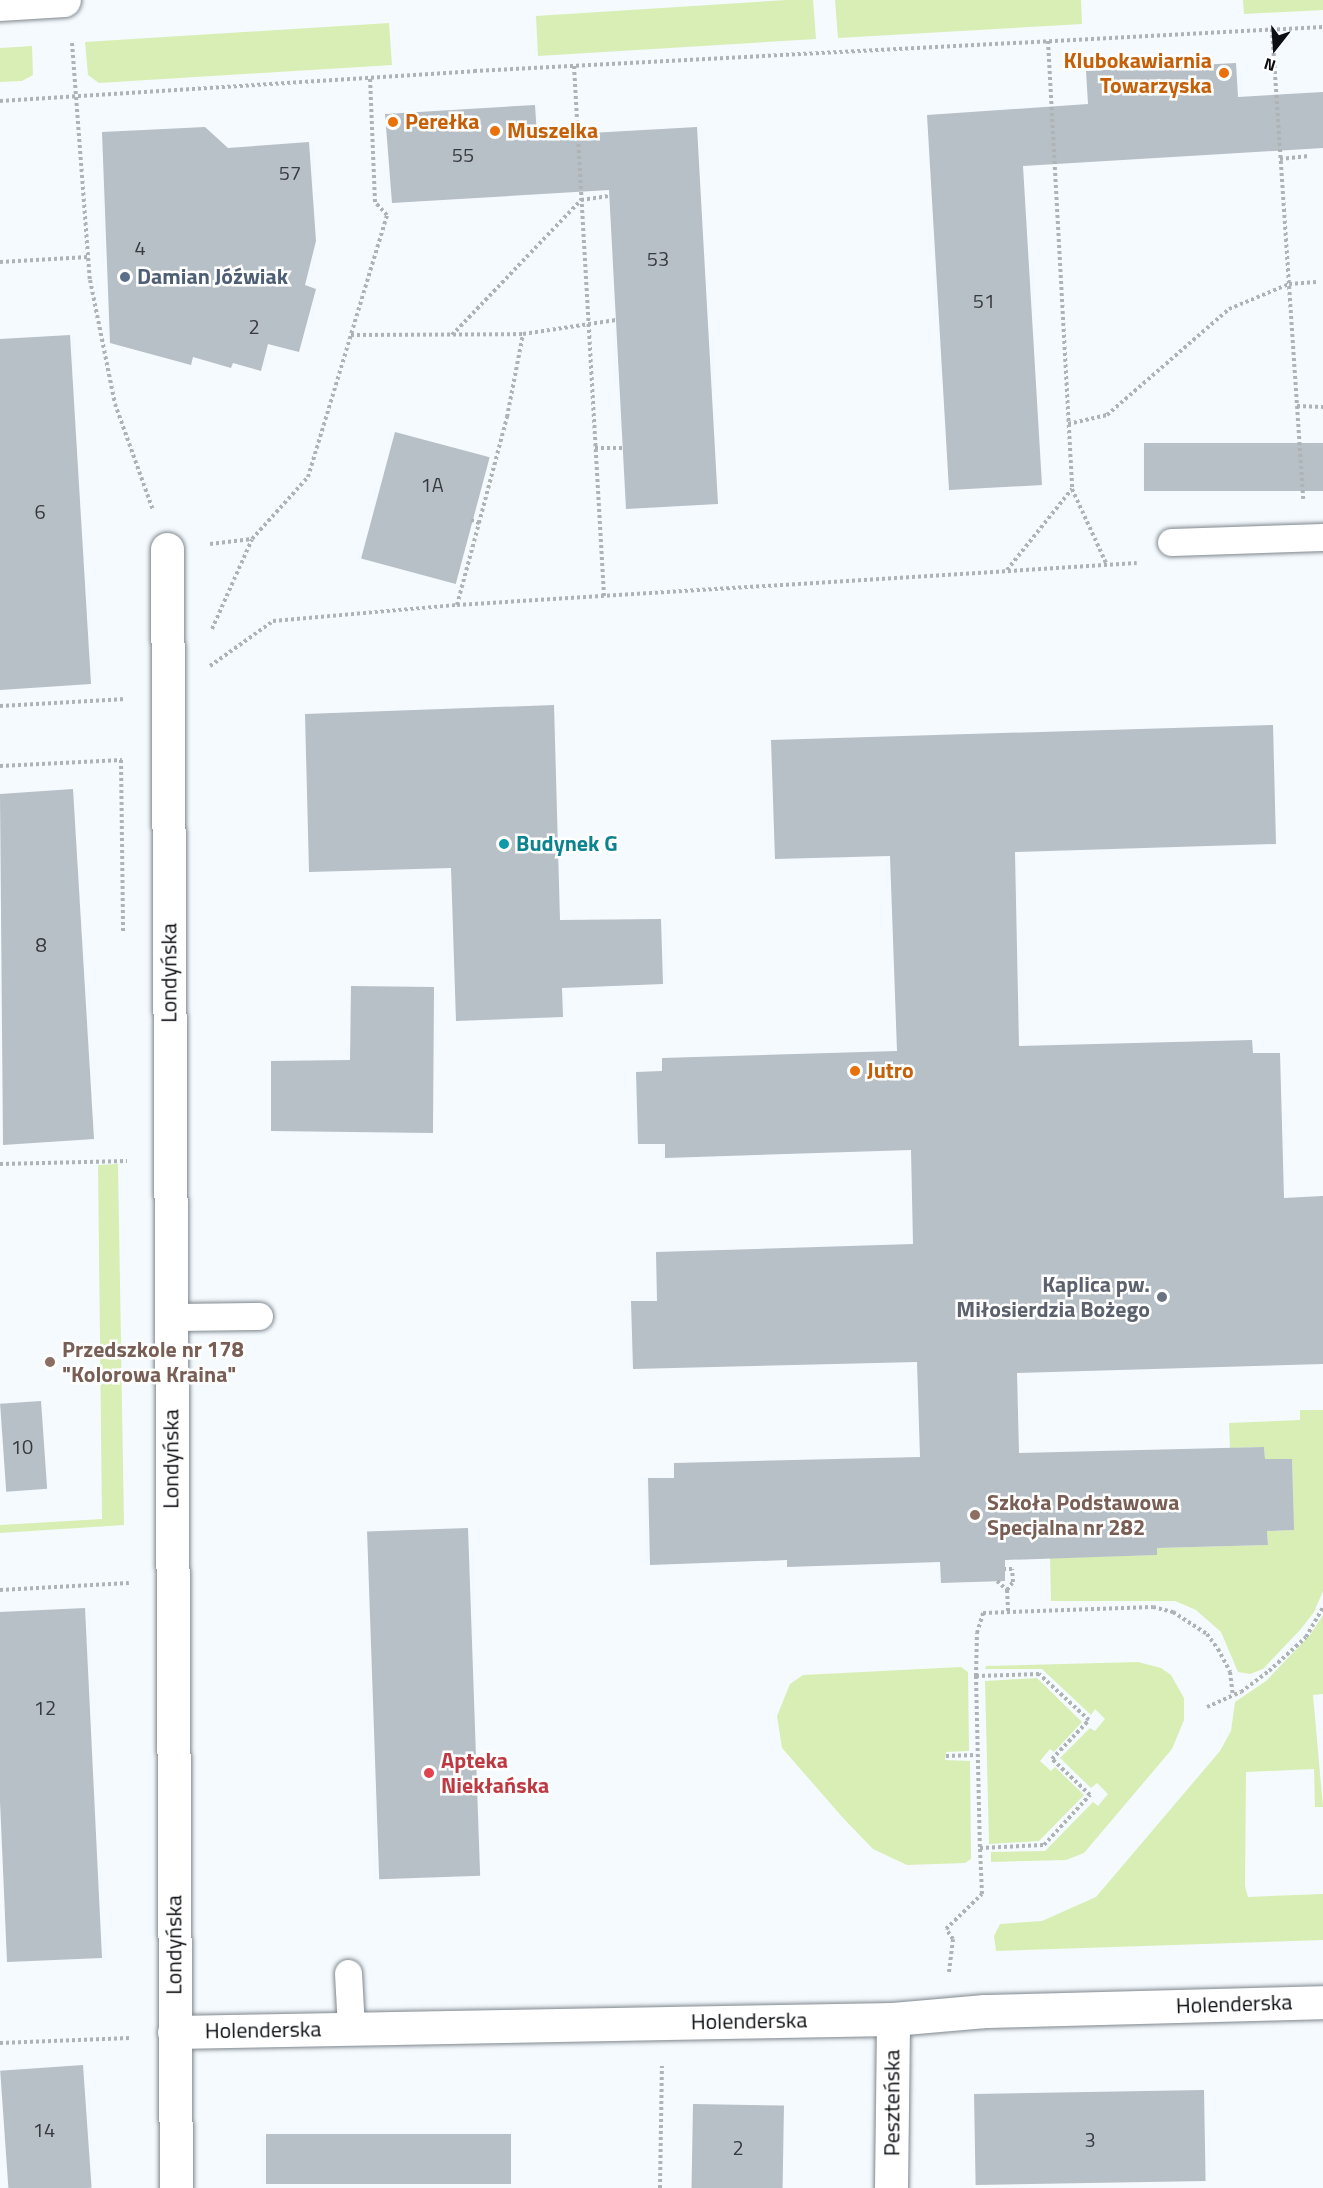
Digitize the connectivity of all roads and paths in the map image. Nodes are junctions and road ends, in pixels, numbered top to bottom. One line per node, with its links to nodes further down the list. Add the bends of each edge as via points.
1 (64, 0): 2 (street)
2 (0, 4)
3 (1323, 27): 4 (path)
4 (1272, 30): 5 (path); 12 (path)
5 (1048, 41): 7 (path); 26 (path)
6 (72, 43): 9 (path)
7 (574, 66): 8 (path); 14 (path)
8 (370, 78): 9 (path); 23 (path, via 375,202 387,215)
9 (75, 96): 10 (path); 15 (path)
10 (0, 101)
11 (1309, 156): 12 (path)
12 (1280, 159): 18 (path)
13 (609, 196): 14 (path)
14 (581, 200): 20 (path); 21 (path)
15 (88, 256): 16 (path); 35 (path, via 116,404)
16 (0, 262)
17 (1316, 282): 18 (path)
18 (1289, 284): 24 (path); 26 (path, via 1229,309 1107,415)
19 (616, 320): 20 (path)
20 (588, 324): 22 (path); 27 (path)
21 (452, 334): 22 (path); 23 (path)
22 (523, 334): 31 (path, via 507,417)
23 (351, 335): 33 (path, via 308,477)
24 (1297, 406): 25 (path); 32 (path)
25 (1323, 406)
26 (1068, 424): 29 (path)
27 (595, 448): 28 (path); 38 (path)
28 (622, 448)
29 (1072, 489): 36 (path); 37 (path)
30 (471, 520): 31 (path)
31 (479, 523): 39 (path)
32 (1314, 537): 34 (lane)
33 (252, 539): 35 (path); 40 (path)
34 (1171, 542): 36 (path, via 1154,561)
35 (167, 549): 41 (street, Londyńska)
36 (1107, 565): 37 (path)
37 (1006, 570): 38 (path)
38 (604, 596): 39 (path)
39 (458, 605): 41 (path, via 273,621)
40 (211, 633)
41 (168, 697): 42 (path); 43 (street, Londyńska)
42 (0, 706)
43 (168, 756): 44 (path); 45 (street, Londyńska)
44 (0, 766)
45 (170, 1160): 46 (path); 48 (street, Londyńska)
46 (0, 1164)
47 (260, 1316): 48 (lane)
48 (171, 1317): 50 (street, Londyńska)
49 (1005, 1569): 53 (path, via 1012,1569 1013,1582)
50 (172, 1580): 52 (path); 67 (street, Londyńska)
51 (997, 1581): 53 (path)
52 (0, 1590)
53 (1007, 1590): 55 (path)
54 (1323, 1607): 57 (path, via 1306,1637 1269,1671)
55 (1008, 1612): 56 (path, via 983,1613 977,1633); 57 (path, via 1153,1607 1173,1612 1207,1634 1218,1649 1230,1672)
56 (976, 1676): 59 (path); 61 (path, via 1039,1674 1089,1720 1052,1759 1090,1795 1044,1845)
57 (1233, 1695): 58 (path)
58 (1207, 1707)
59 (976, 1755): 60 (path); 61 (path)
60 (946, 1756)
61 (980, 1848): 63 (path, via 982,1894 946,1929 953,1939 950,1974)
62 (348, 1973): 66 (lane)
63 (936, 1975)
64 (1323, 2002): 65 (street, Holenderska, via 985,2011)
65 (892, 2019): 66 (street, Holenderska); 73 (street, Peszteńska)
66 (351, 2029): 67 (street, Holenderska)
67 (174, 2032): 71 (street, Londyńska)
68 (130, 2038): 69 (path)
69 (0, 2043)
70 (661, 2107): 72 (path)
71 (176, 2188)
72 (660, 2188)
73 (891, 2188)

